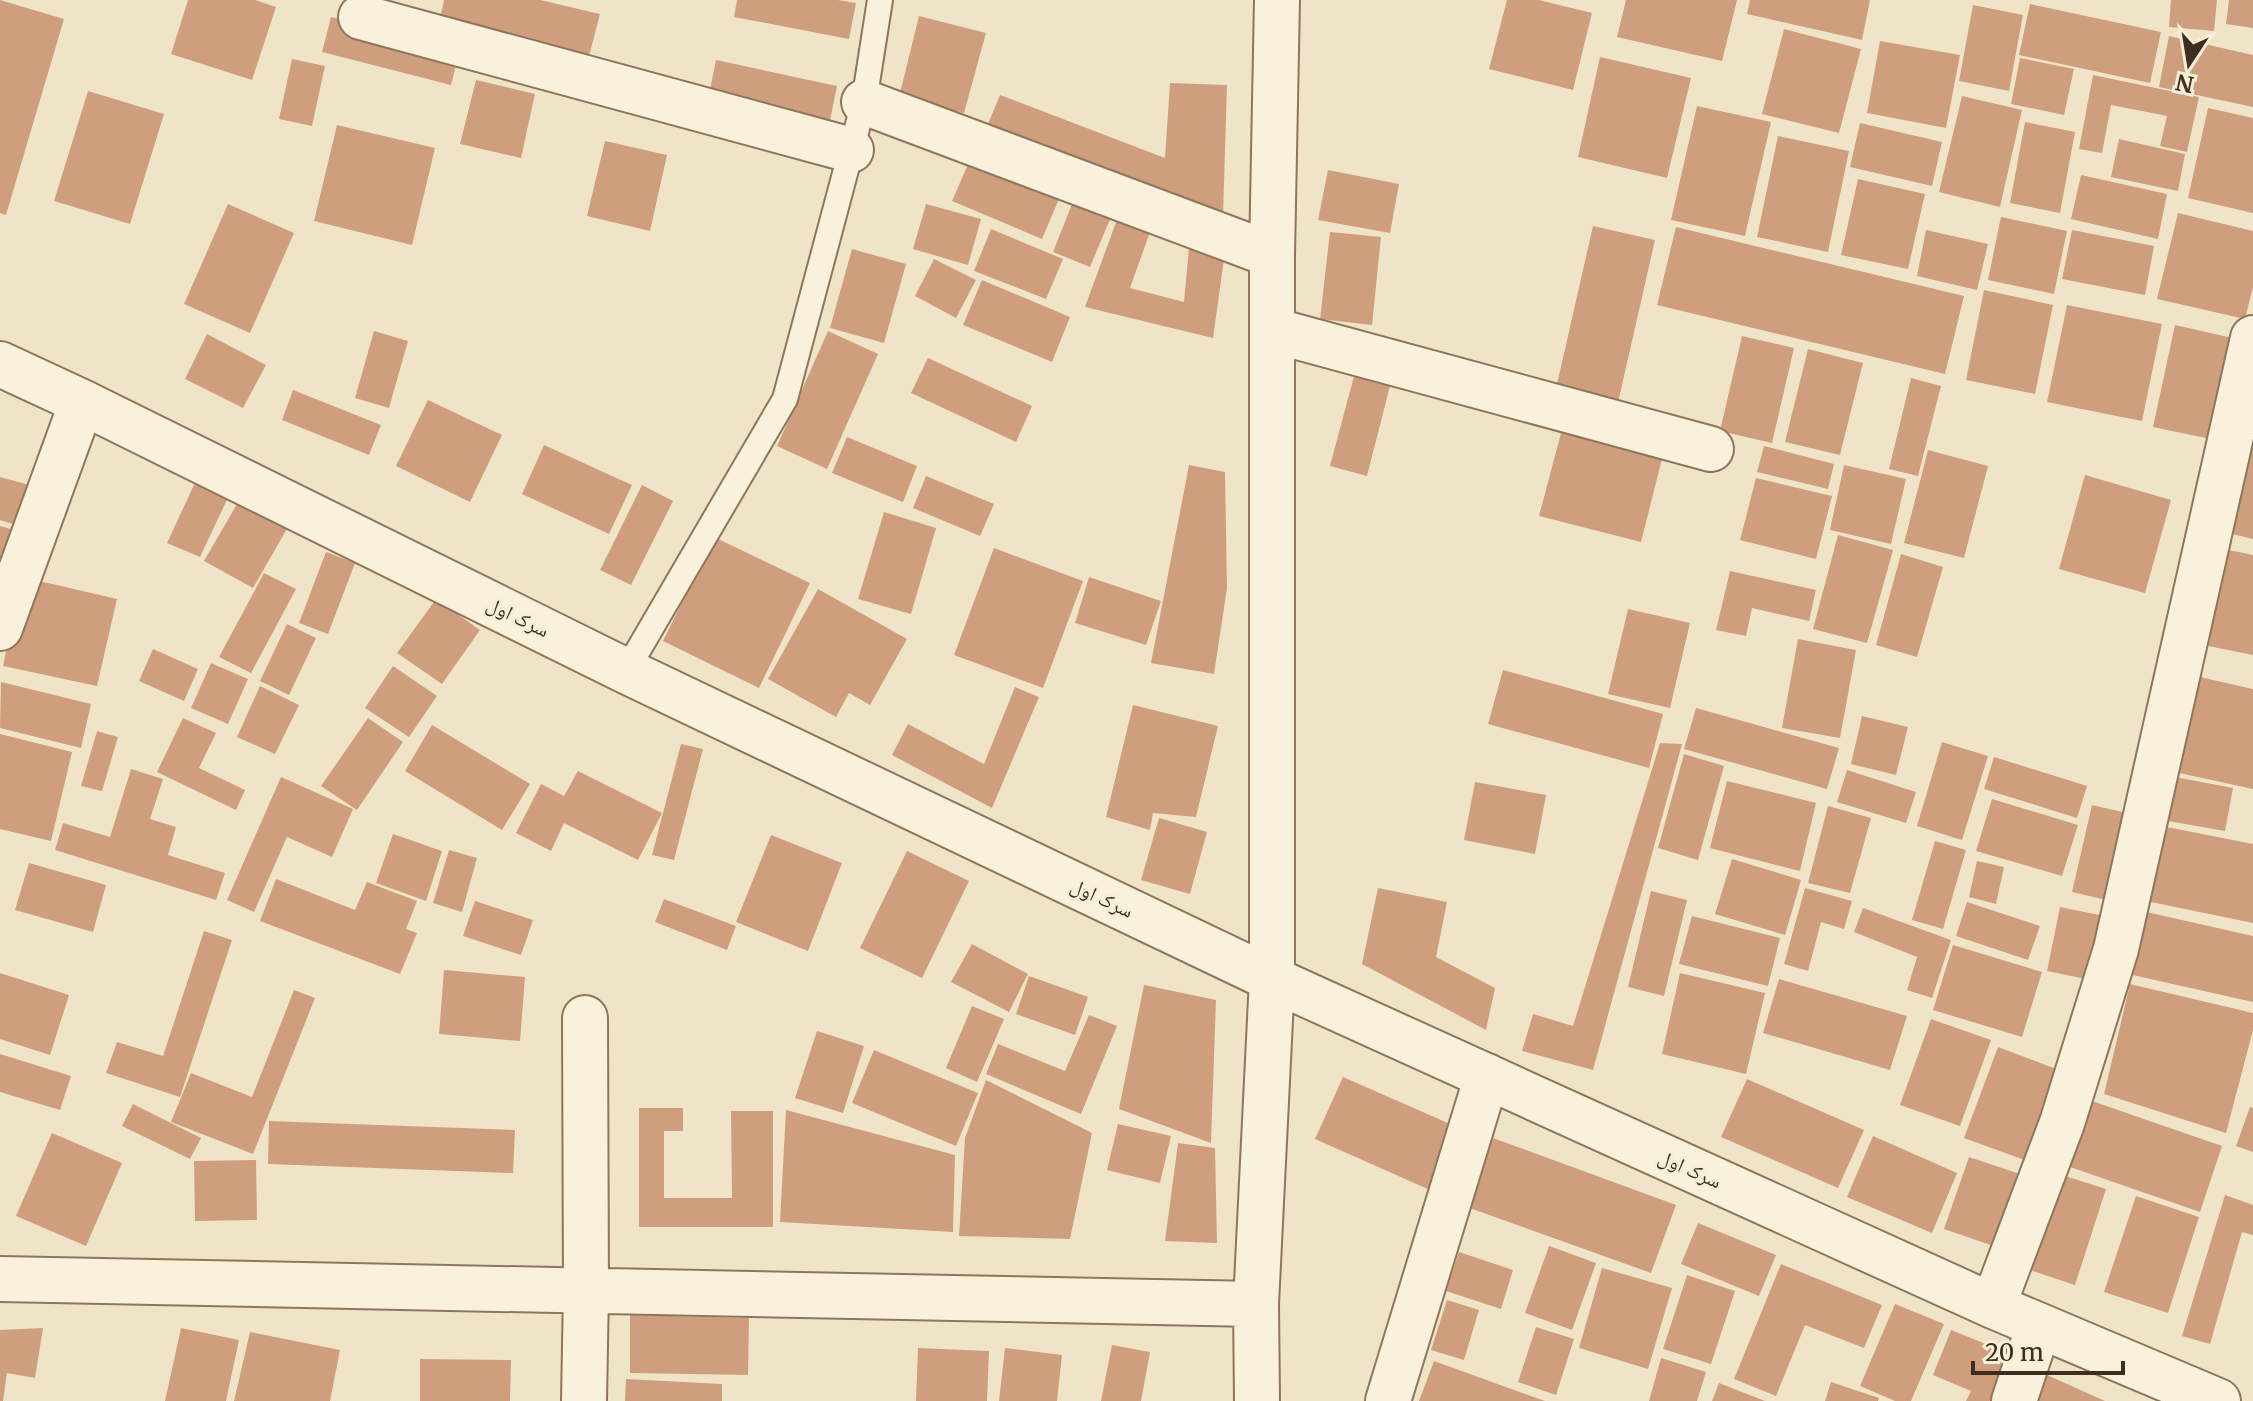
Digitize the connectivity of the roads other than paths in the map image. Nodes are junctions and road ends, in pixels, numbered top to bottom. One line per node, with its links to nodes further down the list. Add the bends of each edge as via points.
1 (880, 0): 4 (lane)
2 (1277, 0): 6 (street)
3 (361, 17): 5 (street)
4 (864, 102): 5 (lane); 6 (street)
5 (851, 150): 13 (lane, via 785,399)
6 (1272, 255): 7 (street)
7 (1272, 330): 11 (street); 14 (street)
8 (2253, 338): 20 (street, via 2116,949 2062,1123)
9 (0, 364): 10 (street, سرک اول)
10 (82, 402): 12 (street); 13 (street, سرک اول)
11 (1711, 449)
12 (0, 628)
13 (626, 671): 14 (street, سرک اول)
14 (1272, 979): 16 (street, سرک اول); 19 (street)
15 (585, 1018): 18 (street)
16 (1487, 1076): 20 (street, سرک اول); 24 (street)
17 (0, 1279): 18 (street)
18 (586, 1290): 19 (street); 22 (street)
19 (1256, 1304): 23 (street)
20 (1993, 1306): 21 (street, سرک اول)
21 (2039, 1326): 25 (street); 26 (street, سرک اول)
22 (584, 1401)
23 (1257, 1401)
24 (1388, 1401)
25 (2014, 1401)
26 (2218, 1401)

